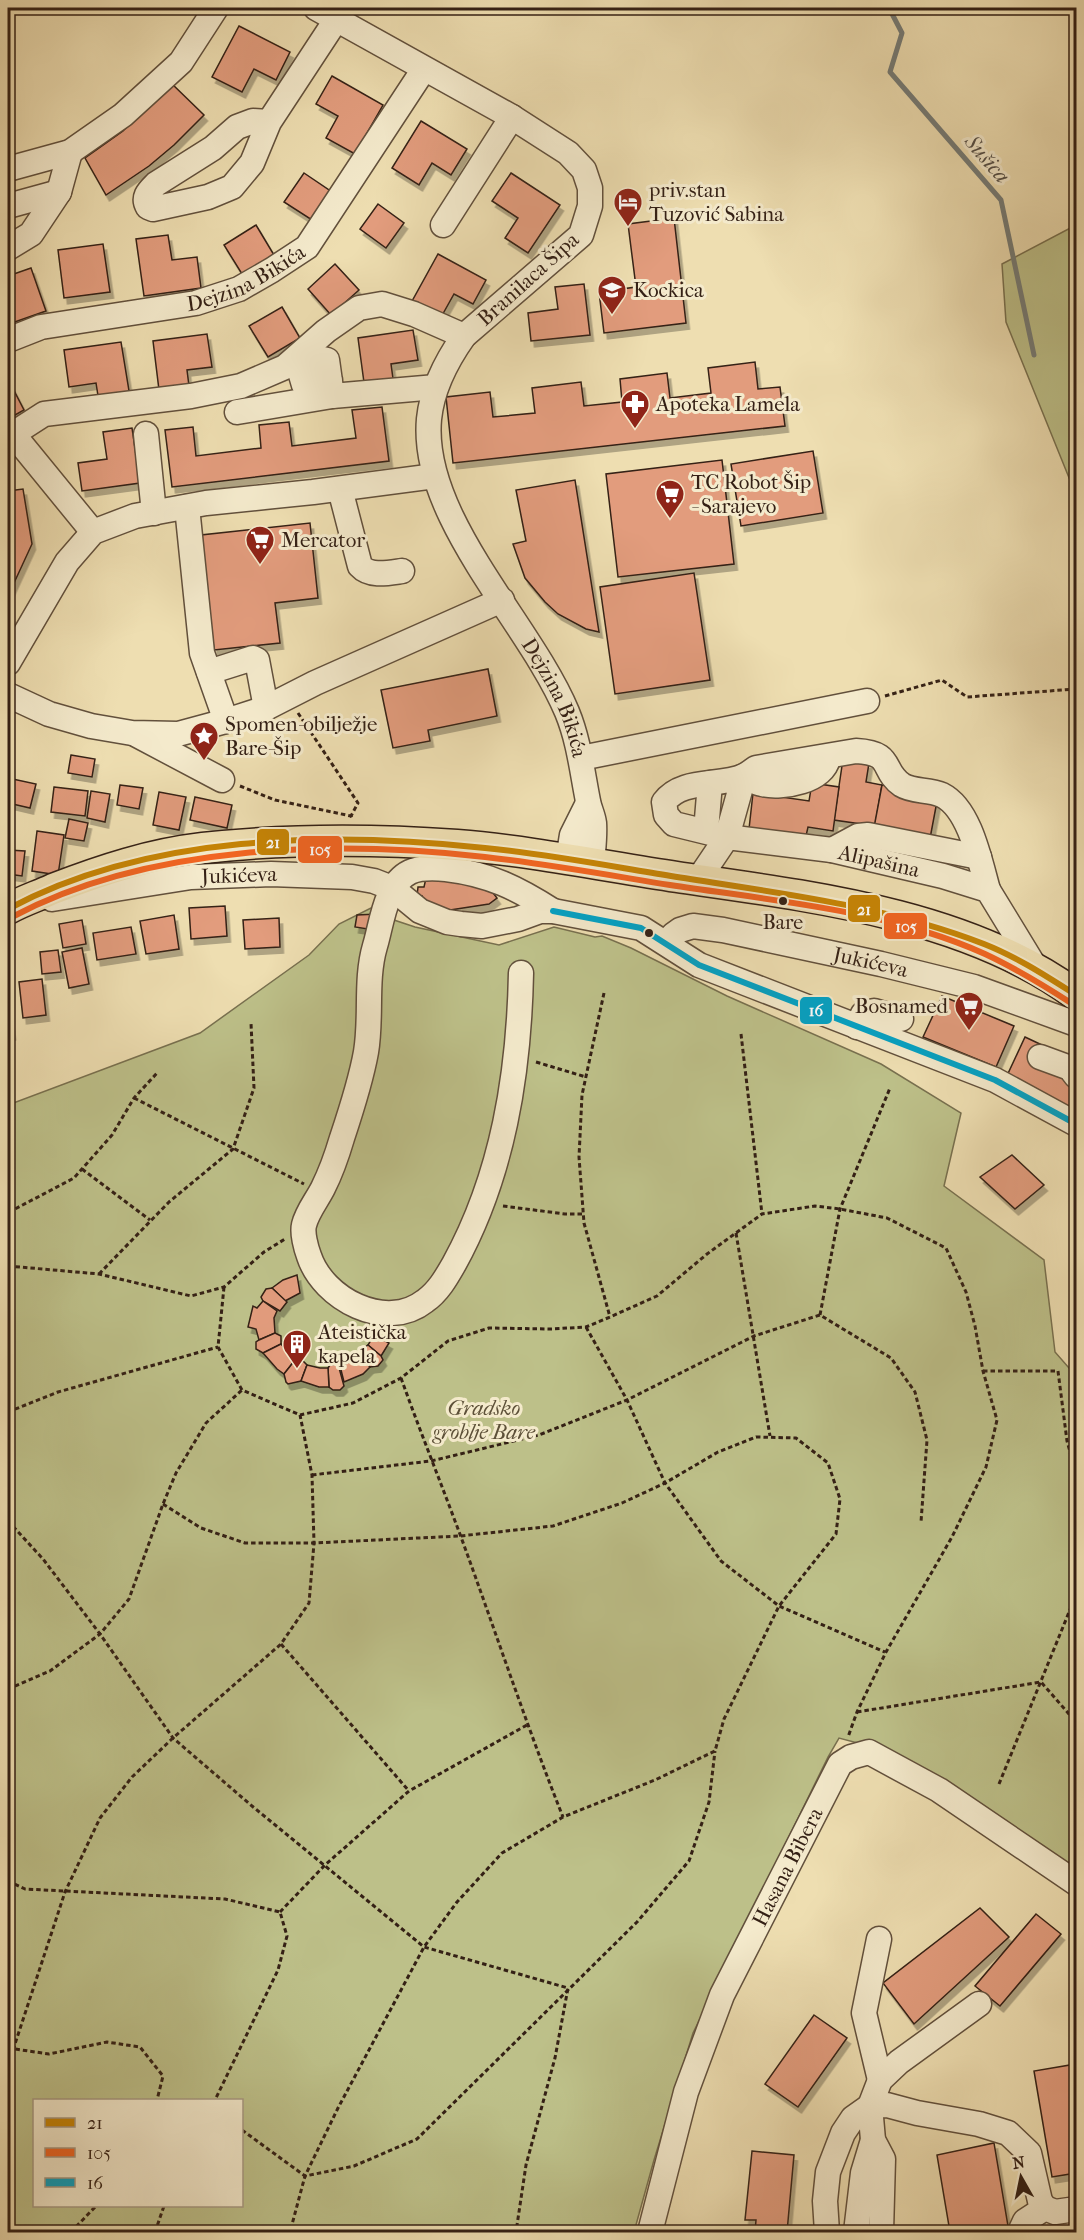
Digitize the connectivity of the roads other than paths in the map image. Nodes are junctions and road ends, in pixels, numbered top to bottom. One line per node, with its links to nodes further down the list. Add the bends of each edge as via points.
1 (216, 8): 7 (street, via 181,62 123,115)
2 (316, 8): 3 (street, Branilaca Šipa)
3 (336, 20): 4 (street, Branilaca Šipa); 6 (street)
4 (424, 69): 5 (street, Branilaca Šipa); 14 (street, Dejzina Bikića, via 307,247 272,270 239,289 196,303 40,327)
5 (512, 117): 11 (street); 13 (street, Branilaca Šipa, via 568,153 584,170 590,206 581,235)
6 (269, 122): 6 (street, via 252,163 232,186 208,197 148,207 146,198 156,184 213,148 237,127 253,121)
7 (70, 152): 8 (street); 9 (street)
8 (8, 169)
9 (59, 192): 10 (street); 12 (street, via 31,234)
10 (8, 206)
11 (443, 225)
12 (8, 248)
13 (464, 336): 15 (street, Branilaca Šipa); 18 (street, via 382,304 359,308 285,367 241,386 44,414)
14 (8, 340)
15 (436, 387): 16 (street, via 331,388); 19 (street, Branilaca Šipa, via 429,418 429,448)
16 (237, 412)
17 (146, 434): 22 (street)
18 (10, 437): 23 (street)
19 (435, 476): 20 (street); 25 (street, Dejzina Bikića, via 464,540)
20 (340, 489): 21 (street); 24 (street, via 363,570)
21 (187, 507): 22 (street); 27 (street, via 199,633)
22 (154, 513): 23 (street)
23 (93, 532): 26 (street, via 67,562)
24 (402, 571)
25 (502, 600): 30 (street); 33 (street, Dejzina Bikića, via 567,712)
26 (8, 663)
27 (209, 672): 30 (street, via 254,658); 31 (street)
28 (8, 695): 32 (street, via 49,714)
29 (867, 701): 33 (street)
30 (266, 708): 31 (street)
31 (226, 722): 32 (street, via 178,734)
32 (132, 733): 35 (street)
33 (581, 758): 40 (street, Dejzina Bikića, via 594,821)
34 (744, 776): 36 (street); 37 (street); 39 (street, via 756,768 870,752 878,755 904,786 933,792 951,801)
35 (222, 780)
36 (710, 783): 37 (street); 37 (street, Alipašina, via 679,788 663,802 666,815 674,824)
37 (717, 834): 38 (street, Alipašina); 41 (street)
38 (832, 850): 39 (street, via 868,835); 43 (street, Alipašina)
39 (978, 857): 43 (street)
40 (580, 862): 41 (main road); 44 (main road, via 458,845 403,842 243,845 168,853 99,871)
41 (698, 880): 47 (main road, via 873,910 957,934)
42 (392, 888): 44 (street, Jukićeva, via 352,877 271,873 191,878); 45 (street, Jukićeva, via 420,911 447,922 482,926); 45 (street, Jukićeva, via 409,872 421,869 460,871 508,884); 48 (street, via 372,958 366,1051 343,1136 303,1227 309,1257 318,1275 352,1305 371,1311 406,1310 424,1302 444,1281 484,1203 503,1131 516,1056)
43 (987, 890): 47 (street)
44 (11, 907)
45 (553, 911): 46 (street, Jukićeva, via 630,924)
46 (670, 945): 51 (street, Jukićeva, via 673,935 693,926 723,930 974,987); 52 (street, Jukićeva, via 699,965)
47 (1035, 967): 49 (main road)
48 (520, 973)
49 (1072, 985)
50 (901, 1019): 52 (street, via 874,1011 863,1014)
51 (1077, 1024)
52 (857, 1027): 55 (street, Jukićeva, via 995,1080)
53 (1040, 1057): 54 (street, via 1070,1068)
54 (1077, 1076)
55 (1077, 1124)
56 (1077, 1883): 64 (street, Hasana Bibera, via 939,1790 868,1752 840,1764 722,1995 686,2092)
57 (879, 1939): 59 (street, via 864,2013)
58 (979, 2004): 59 (street)
59 (880, 2080): 60 (street)
60 (870, 2106): 61 (street); 62 (street, via 887,2105 1008,2133 1029,2153 1040,2201); 65 (street, via 853,2118 843,2133 828,2172)
61 (873, 2140): 66 (street, via 863,2173); 67 (street, via 883,2159)
62 (1046, 2208): 63 (street, via 1055,2212); 68 (street, via 1026,2221)
63 (1077, 2209)
64 (650, 2232)
65 (827, 2232)
66 (856, 2232)
67 (881, 2232)
68 (1020, 2232)

